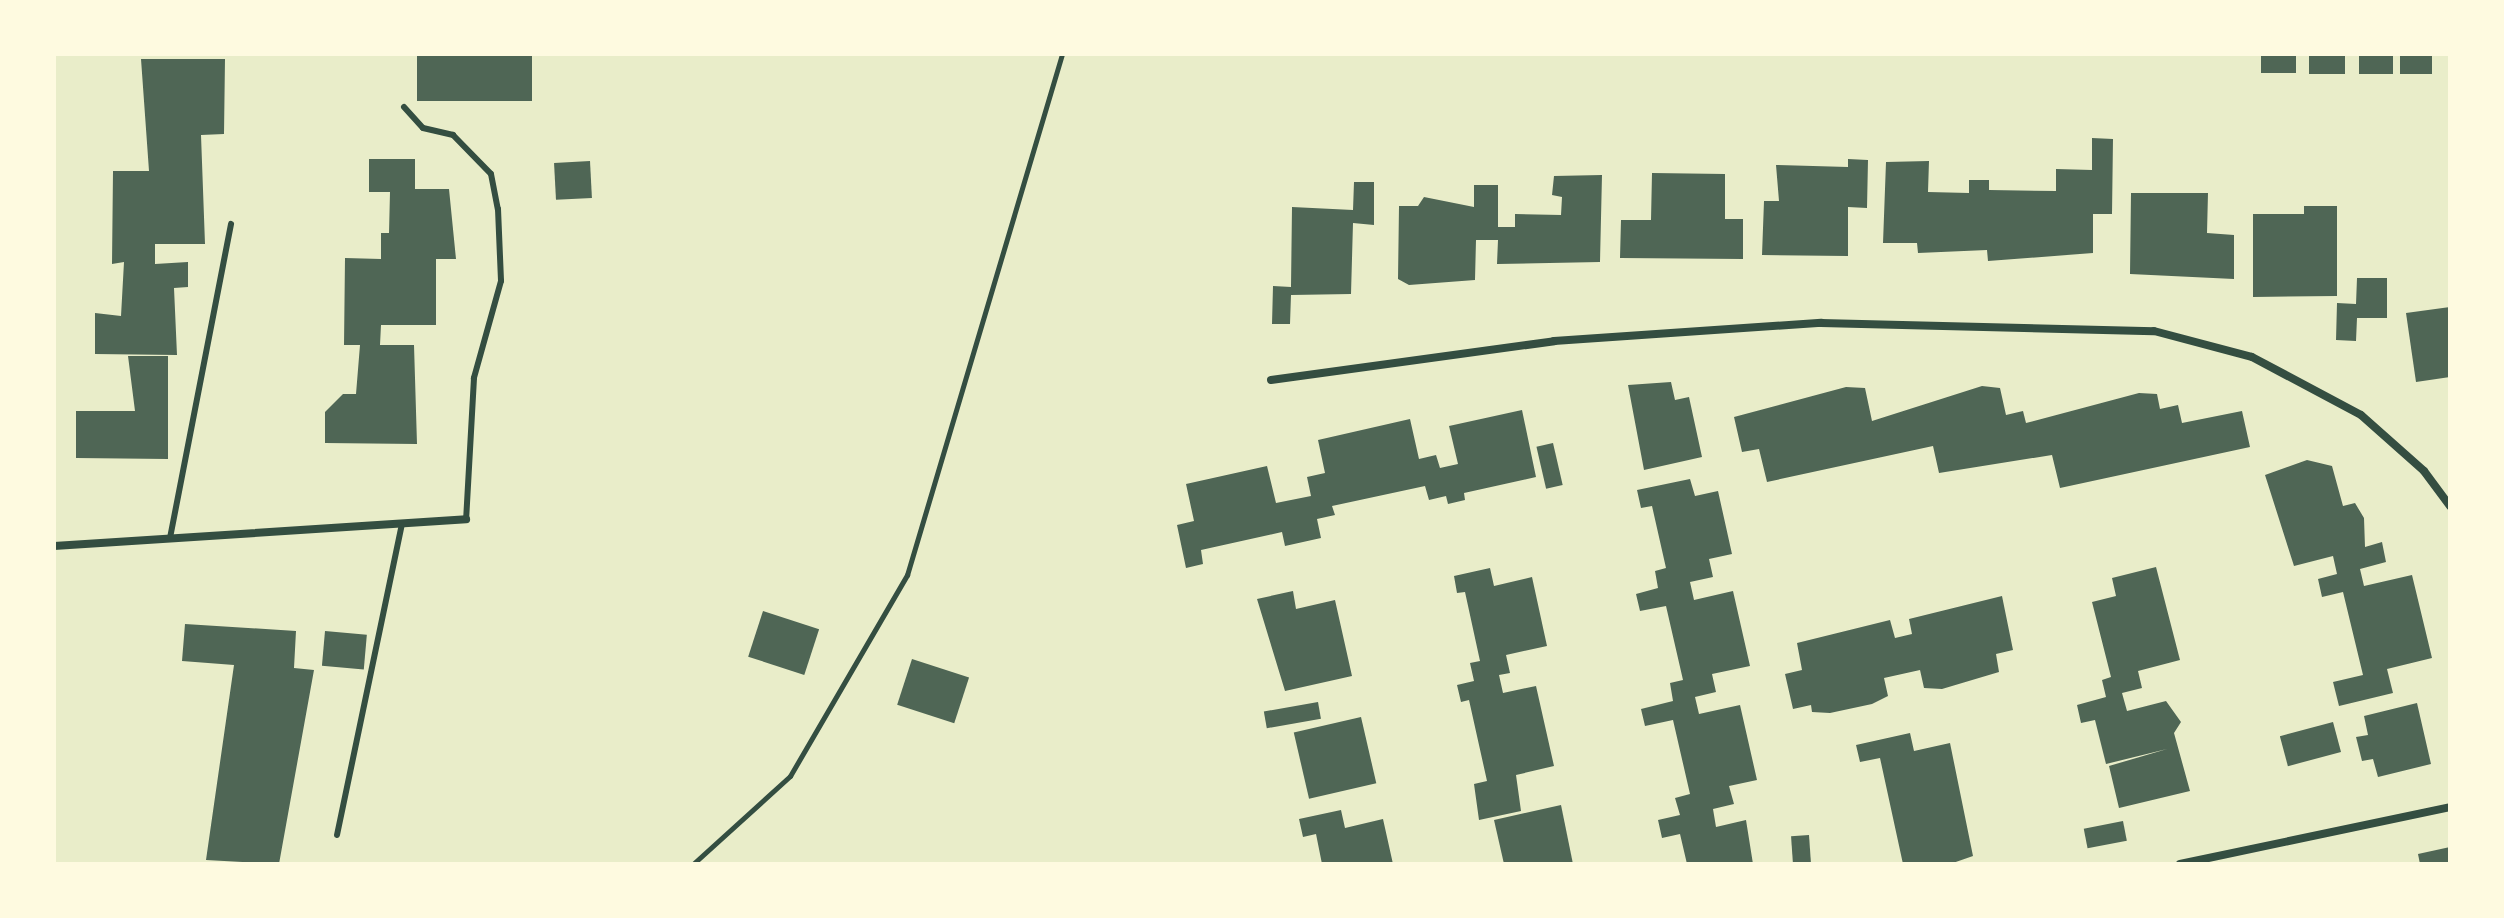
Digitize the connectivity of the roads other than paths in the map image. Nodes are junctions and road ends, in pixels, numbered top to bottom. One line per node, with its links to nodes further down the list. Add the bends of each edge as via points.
1 (404, 107): 5 (lane, via 423,128 453,135 491,174 498,209 501,281 474,378)
2 (231, 224): 7 (lane)
3 (1271, 380): 4 (street, via 1554,341 1821,323 2154,331 2252,357 2361,415 2424,471)
4 (2450, 506)
5 (466, 519): 6 (street)
6 (402, 524): 7 (street); 10 (lane)
7 (170, 538): 8 (street)
8 (54, 546)
9 (2450, 807): 11 (street)
10 (337, 835)
11 (2180, 864)

